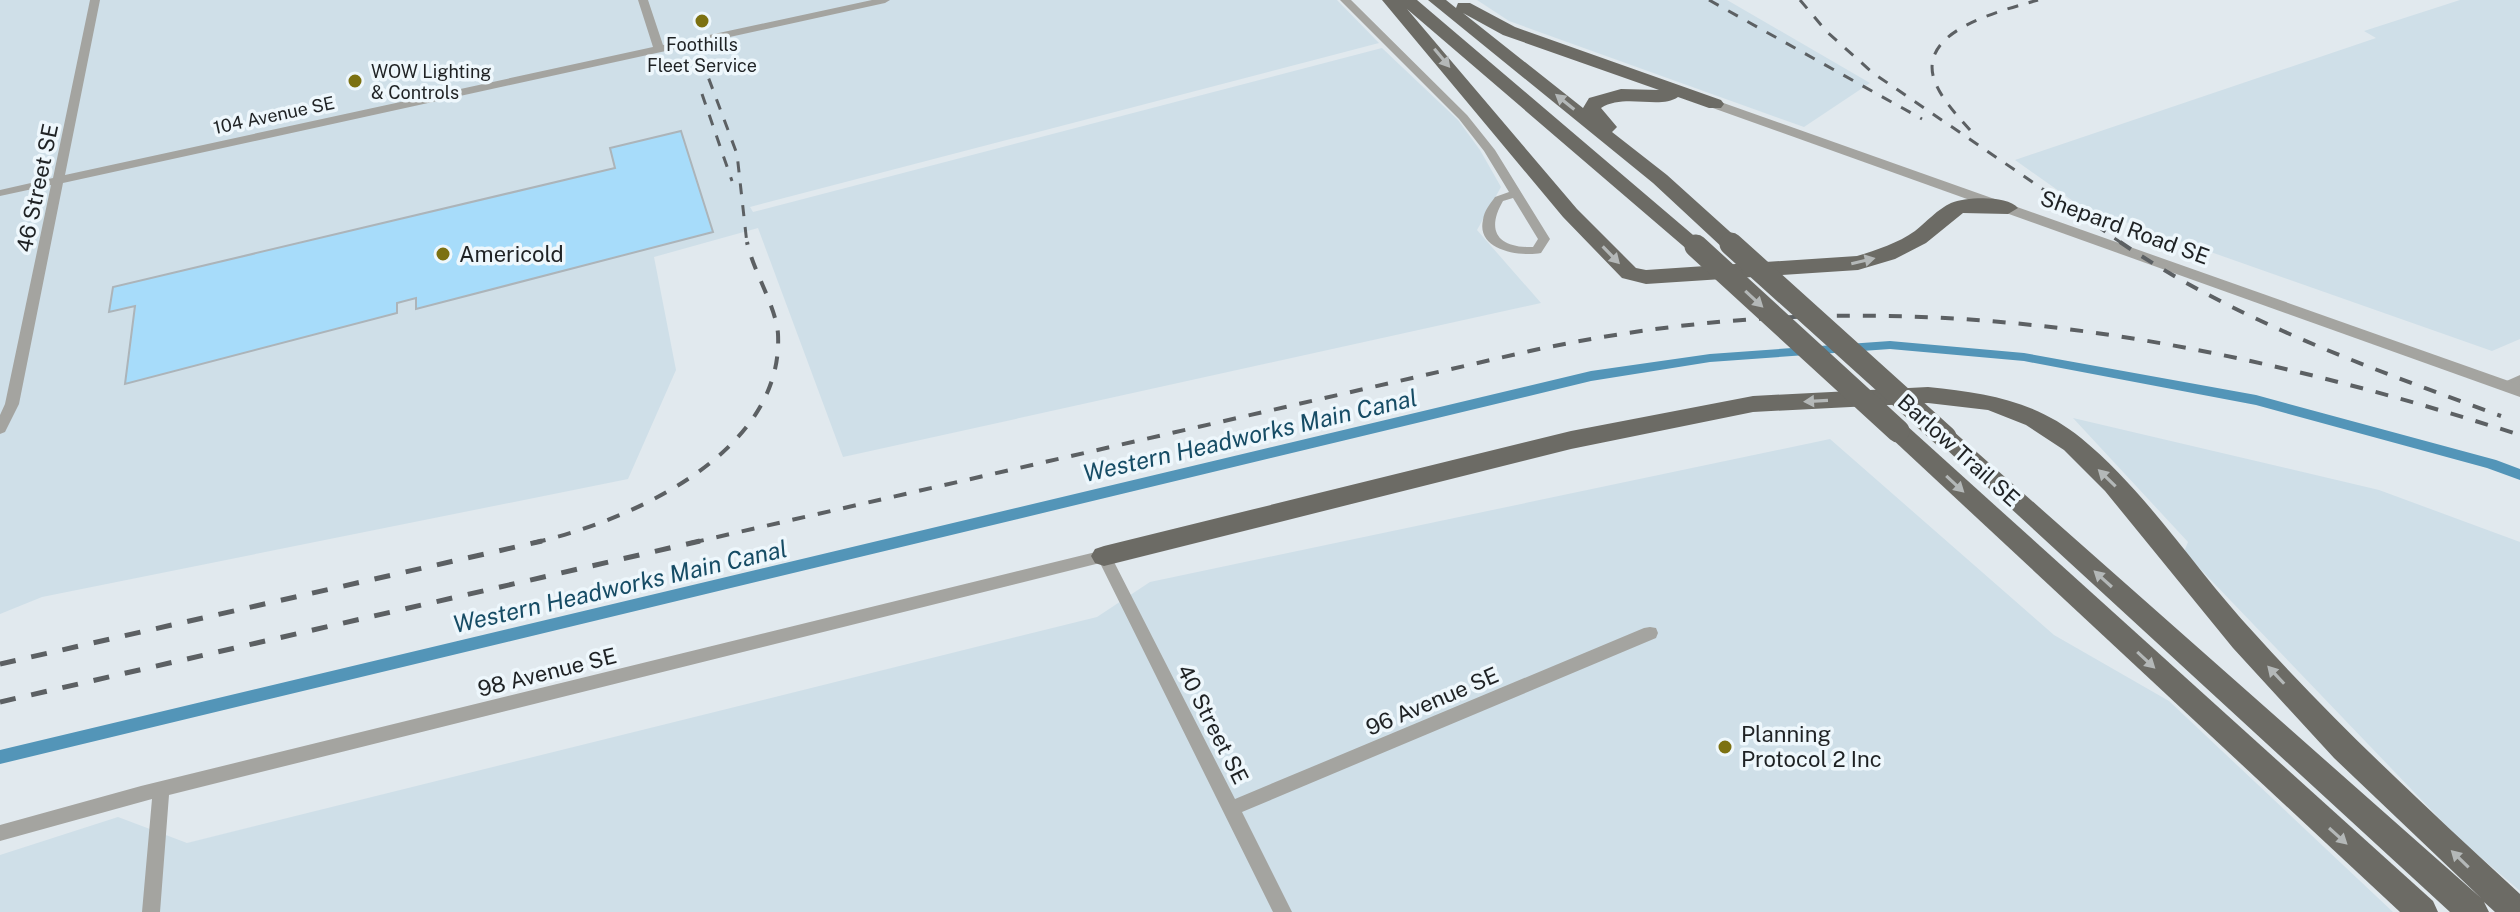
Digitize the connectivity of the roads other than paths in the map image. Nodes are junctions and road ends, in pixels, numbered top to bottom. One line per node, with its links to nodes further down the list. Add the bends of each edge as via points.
1 (95, 0): 12 (street, 46 Street SE)
2 (643, 0): 9 (street)
3 (885, 0): 9 (street, 104 Avenue SE)
4 (1345, 0): 14 (street, via 1463,117)
5 (1390, 0): 15 (main road, one-way to 15, via 1570,213 1629,273 1646,277 1858,263 1919,238 1956,208)
6 (1407, 0): 25 (main road, Barlow Trail SE, one-way to 25, bridge, via 1696,246)
7 (1436, 0): 11 (main road, Barlow Trail SE, one-way to 7)
8 (1453, 0): 10 (main road, via 1509,31)
9 (659, 49): 12 (street, 104 Avenue SE)
10 (1715, 104): 11 (main road, via 1621,94 1595,102 1592,108 1598,118); 15 (street, Shepard Road SE)
11 (1660, 179): 26 (main road, Barlow Trail SE, one-way to 11, bridge)
12 (59, 181): 13 (street, 104 Avenue SE); 17 (street, 46 Street SE, via 12,404)
13 (0, 193)
14 (1514, 194): 14 (street, via 1544,239 1528,253 1507,248 1488,228 1499,199)
15 (2008, 208): 16 (street, Shepard Road SE)
16 (2516, 386)
17 (0, 429)
18 (1104, 556): 20 (street, 98 Avenue SE); 21 (street, 40 Street SE); 27 (main road, one-way to 18, via 2344,749 2243,640 2114,485 2034,419 1991,402 1928,395 1753,404 1571,440)
19 (1650, 633): 21 (street, 96 Avenue SE)
20 (161, 789): 22 (street, 98 Avenue SE); 23 (street)
21 (1231, 809): 24 (street, 40 Street SE)
22 (0, 833)
23 (151, 912)
24 (1283, 912)
25 (2422, 912)
26 (2473, 912)
27 (2517, 912)

